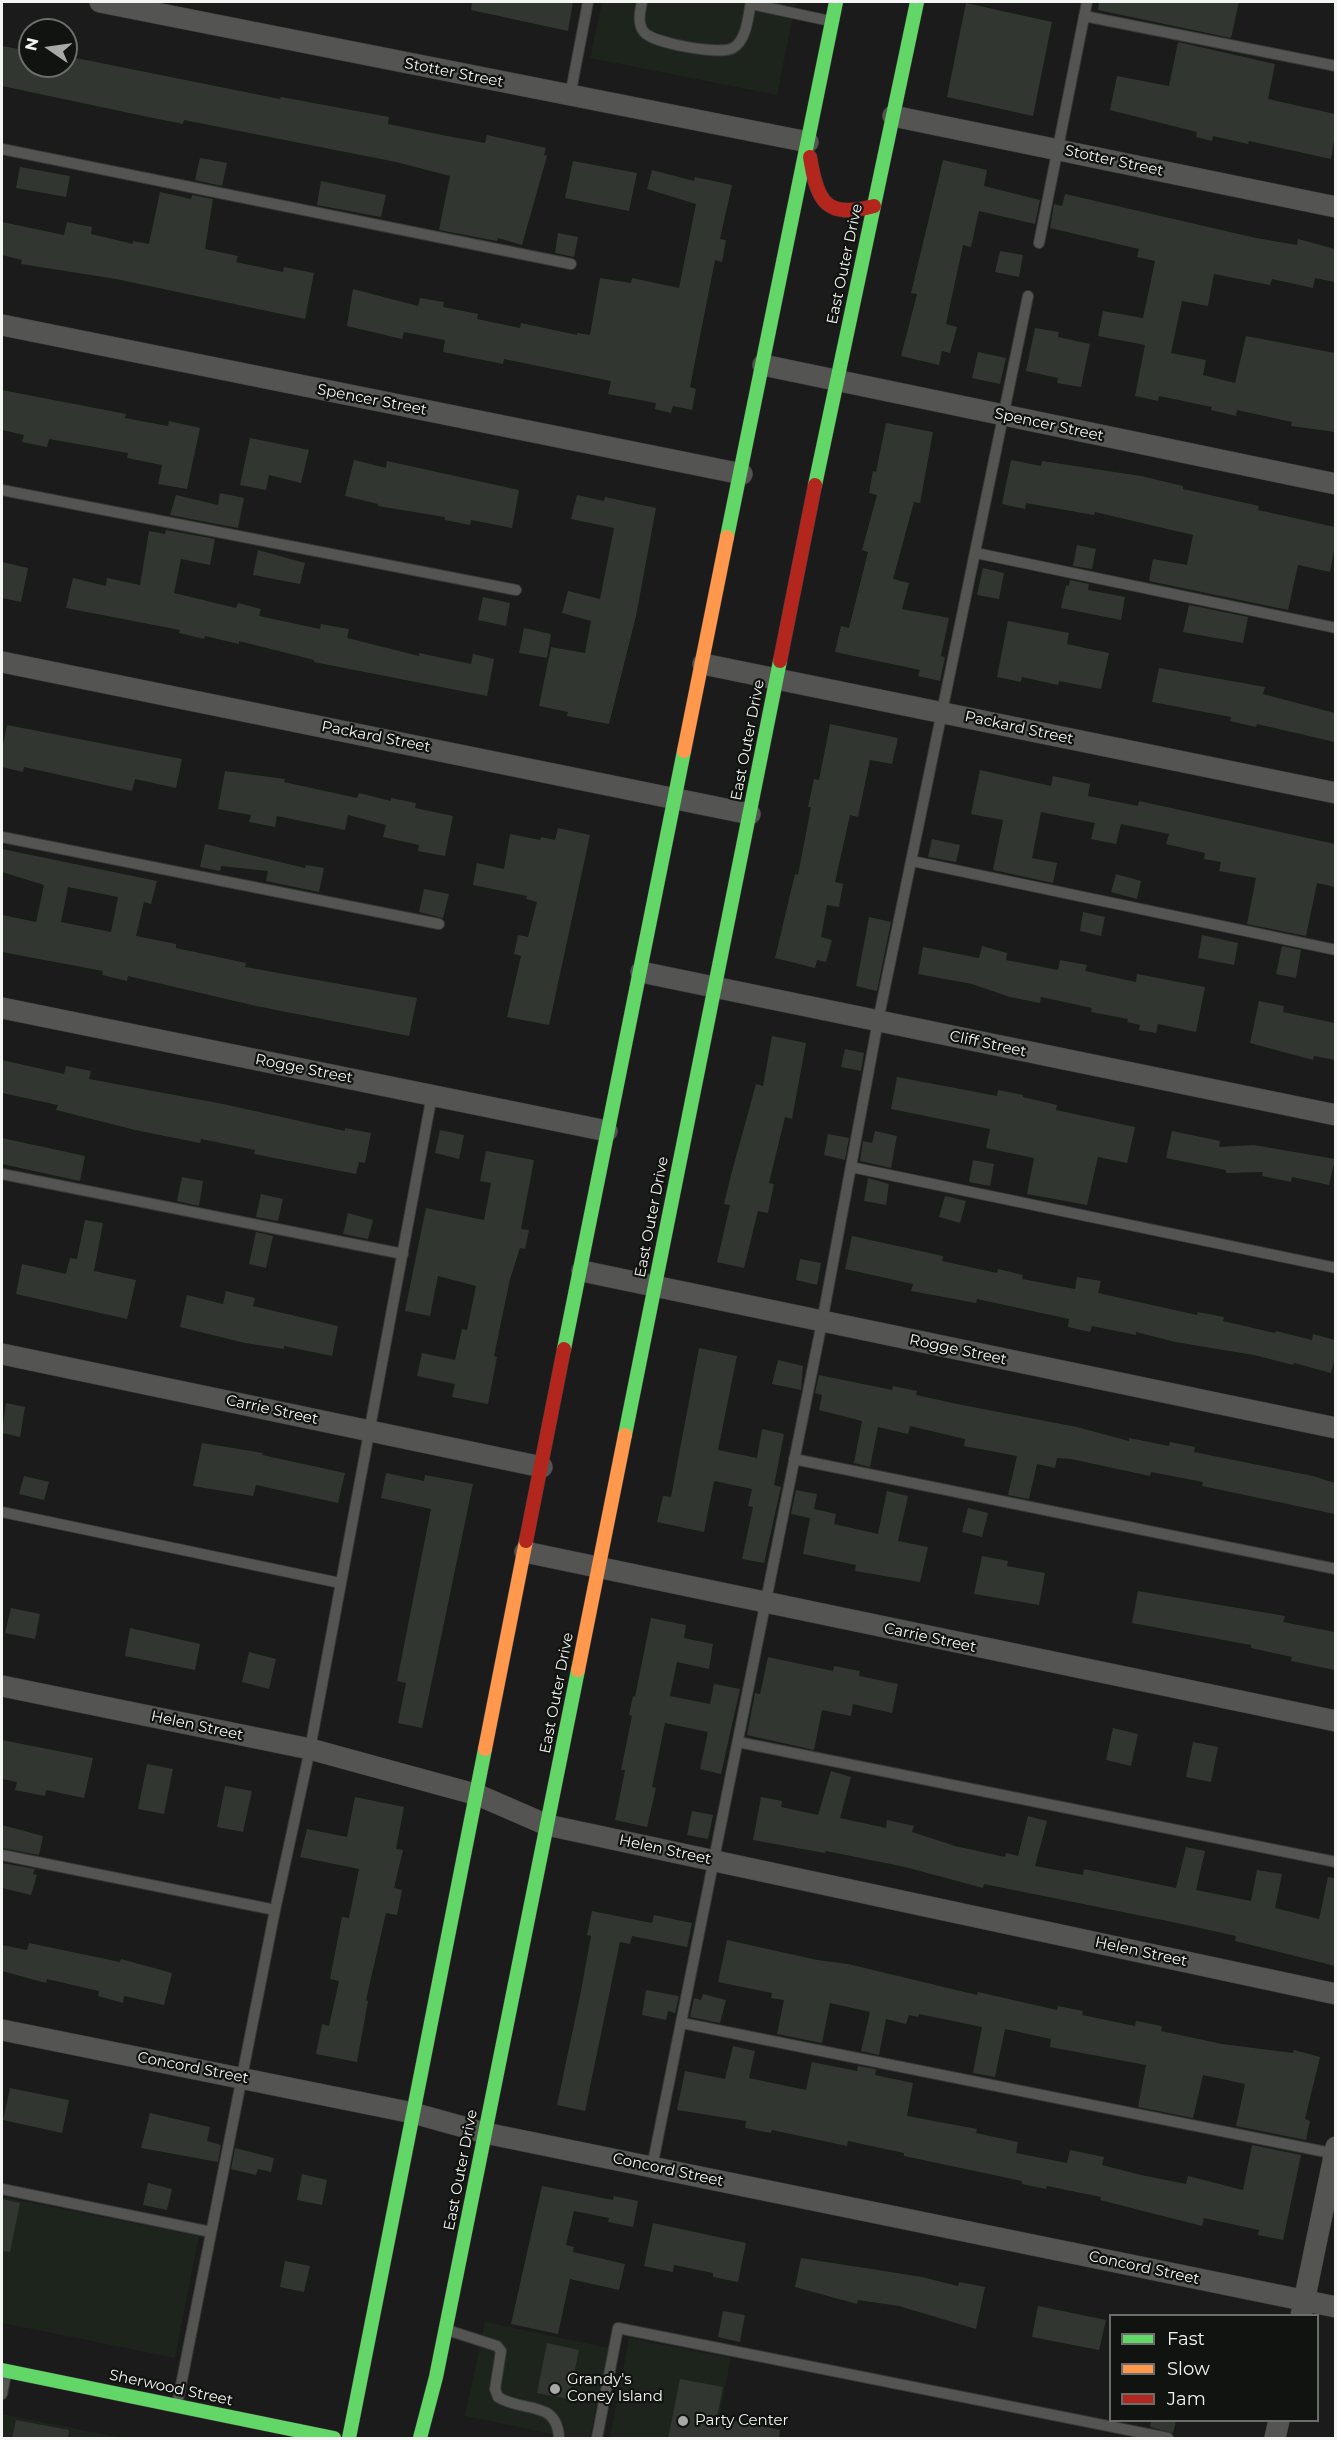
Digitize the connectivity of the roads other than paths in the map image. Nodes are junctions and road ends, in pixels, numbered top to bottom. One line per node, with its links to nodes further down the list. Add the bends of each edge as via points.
1 (100, 2): 11 (street, Stotter Street)
2 (588, 2): 11 (lane)
3 (642, 2): 7 (lane, via 639,17 644,32 657,41 721,51 734,48 743,36)
4 (836, 2): 9 (main road)
5 (917, 2): 12 (main road, East Outer Drive)
6 (1084, 2): 8 (lane)
7 (751, 3): 9 (lane)
8 (1084, 16): 10 (lane); 15 (lane)
9 (832, 21): 13 (main road)
10 (1335, 66)
11 (570, 96): 13 (street, Stotter Street)
12 (893, 116): 15 (street, Stotter Street); 16 (main road, East Outer Drive)
13 (808, 142): 16 (main road, via 814,189 826,206 837,213); 22 (main road)
14 (2, 149): 19 (lane)
15 (1057, 150): 17 (street, Stotter Street); 18 (lane)
16 (874, 206): 23 (main road, East Outer Drive)
17 (1335, 207)
18 (1039, 243)
19 (571, 264)
20 (1028, 296): 24 (lane)
21 (2, 325): 25 (street, Spencer Street)
22 (763, 365): 23 (street, Spencer Street); 25 (main road)
23 (836, 381): 24 (street, Spencer Street); 33 (main road, East Outer Drive)
24 (1004, 416): 26 (street, Spencer Street); 28 (lane)
25 (741, 474): 32 (main road)
26 (1335, 484)
27 (2, 490): 29 (lane)
28 (976, 553): 30 (lane); 34 (lane)
29 (516, 590)
30 (1335, 628)
31 (2, 662): 36 (street, Packard Street)
32 (703, 664): 33 (street, Packard Street); 36 (main road)
33 (777, 678): 34 (street, Packard Street); 37 (main road, East Outer Drive)
34 (943, 712): 35 (street, Packard Street); 39 (lane)
35 (1335, 793)
36 (675, 799): 37 (street, Packard Street); 42 (main road)
37 (750, 814): 43 (main road, East Outer Drive)
38 (2, 837): 40 (lane)
39 (912, 861): 41 (lane); 45 (lane)
40 (439, 924)
41 (1335, 950)
42 (641, 972): 43 (street, Cliff Street); 48 (main road)
43 (715, 988): 45 (street, Cliff Street); 54 (main road, East Outer Drive)
44 (2, 1008): 46 (street, Rogge Street)
45 (878, 1021): 47 (street, Cliff Street); 49 (lane)
46 (432, 1095): 48 (street, Rogge Street); 51 (lane)
47 (1335, 1115)
48 (607, 1131): 53 (main road)
49 (851, 1167): 52 (lane); 55 (lane)
50 (2, 1174): 51 (lane)
51 (403, 1254): 58 (lane)
52 (1335, 1268)
53 (582, 1271): 54 (street, Rogge Street); 60 (main road)
54 (655, 1288): 55 (street, Rogge Street); 63 (main road, East Outer Drive)
55 (822, 1322): 57 (street, Rogge Street); 59 (lane)
56 (2, 1354): 58 (street, Carrie Street)
57 (1335, 1428)
58 (370, 1431): 60 (street, Carrie Street); 65 (lane)
59 (794, 1460): 64 (lane); 66 (lane)
60 (542, 1467): 62 (main road)
61 (2, 1512): 65 (lane)
62 (525, 1552): 63 (street, Carrie Street); 71 (main road)
63 (598, 1569): 66 (street, Carrie Street); 72 (main road, East Outer Drive)
64 (1335, 1569)
65 (340, 1583): 70 (lane)
66 (765, 1604): 68 (street, Carrie Street); 69 (lane)
67 (2, 1686): 70 (street, Helen Street)
68 (1335, 1721)
69 (738, 1742): 74 (lane); 75 (lane)
70 (310, 1749): 71 (street, Helen Street); 76 (lane)
71 (477, 1795): 72 (street, Helen Street); 81 (main road)
72 (547, 1825): 74 (street, Helen Street); 82 (main road, East Outer Drive)
73 (2, 1855): 76 (lane)
74 (715, 1861): 77 (street, Helen Street); 78 (lane)
75 (1335, 1862)
76 (275, 1910): 80 (lane)
77 (1335, 1994)
78 (682, 2023): 83 (lane); 84 (lane)
79 (2, 2030): 80 (street, Concord Street)
80 (242, 2079): 81 (street, Concord Street); 86 (lane)
81 (413, 2113): 82 (street, Concord Street); 95 (main road)
82 (485, 2133): 84 (street, Concord Street); 89 (main road, East Outer Drive)
83 (1335, 2152): 88 (street)
84 (652, 2167): 88 (street, Concord Street)
85 (2, 2189): 86 (lane)
86 (211, 2232): 92 (lane)
87 (1335, 2307): 88 (street, Concord Street)
88 (1303, 2308)
89 (445, 2329): 96 (main road, East Outer Drive); 97 (lane, via 497,2346 501,2351 495,2390 498,2397 549,2414 556,2421)
90 (4, 2370): 91 (lane); 92 (main road, Sherwood Street)
91 (2, 2394)
92 (176, 2406): 94 (main road, Sherwood Street)
93 (1279, 2422): 100 (street)
94 (334, 2439)
95 (350, 2439)
96 (420, 2439)
97 (559, 2439)
98 (597, 2439): 99 (lane, via 618,2328)
99 (1168, 2439)
100 (1275, 2439)

